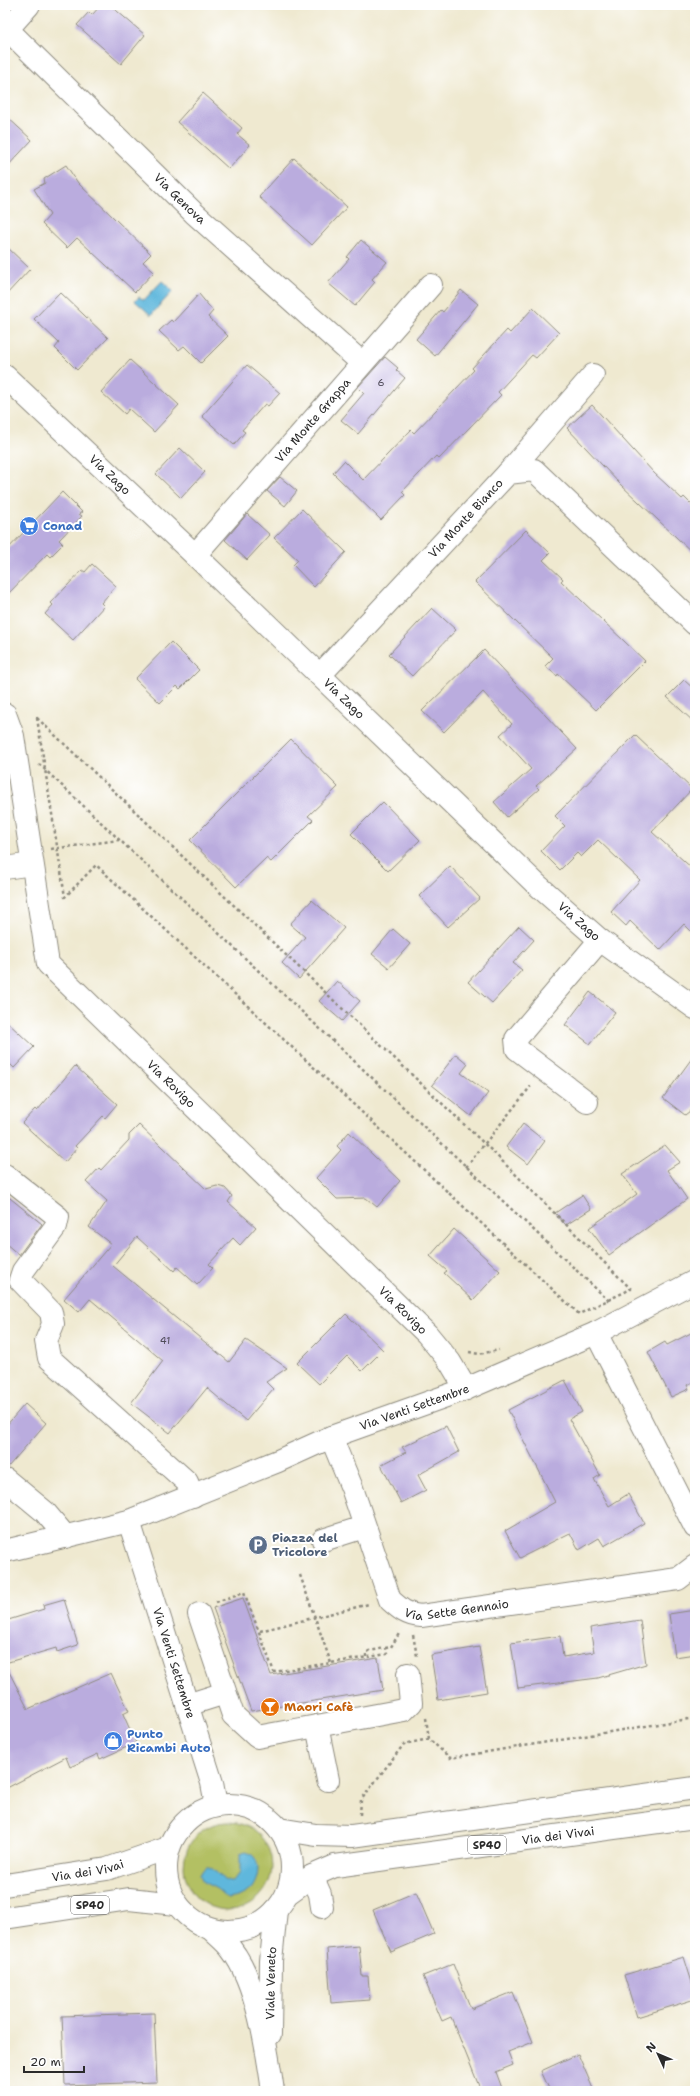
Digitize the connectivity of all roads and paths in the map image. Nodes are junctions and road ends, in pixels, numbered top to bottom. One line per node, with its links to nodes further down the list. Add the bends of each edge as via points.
1 (29, 5): 2 (street)
2 (6, 30): 4 (street, Via Genova, via 194,213)
3 (431, 285): 4 (street, Via Monte Grappa)
4 (362, 363): 8 (street, Via Monte Grappa)
5 (593, 375): 7 (street)
6 (5, 376): 8 (street, Via Zago)
7 (508, 473): 9 (street, Via Monte Bianco, via 534,470); 10 (street, Via Monte Bianco)
8 (195, 555): 10 (street, Via Zago)
9 (695, 624)
10 (320, 675): 18 (street, Via Zago, via 535,884)
11 (5, 714): 16 (street, Via Rovigo, via 12,736)
12 (37, 762): 13 (path)
13 (47, 772): 14 (path); 15 (path); 26 (path, via 37,718 493,1152 631,1289)
14 (120, 840): 15 (path); 22 (path)
15 (58, 848): 16 (path); 26 (path, via 65,896 96,865 579,1314)
16 (31, 859): 17 (street); 31 (street, Via Rovigo, via 48,964 427,1334 450,1362)
17 (5, 868)
18 (600, 940): 19 (street, Via Zago); 20 (street, via 516,1039 517,1049)
19 (695, 1008)
20 (544, 1070): 21 (street); 22 (path)
21 (587, 1102)
22 (466, 1167): 26 (path)
23 (5, 1175): 34 (street, via 58,1217 56,1226 22,1271 20,1280 51,1312 53,1324 46,1341 49,1358 187,1482)
24 (695, 1281): 28 (street, Via Venti Settembre)
25 (631, 1292): 26 (path)
26 (609, 1301): 27 (path)
27 (574, 1318)
28 (596, 1332): 31 (street, Via Venti Settembre); 37 (street)
29 (465, 1350): 30 (path, via 479,1354)
30 (502, 1350)
31 (466, 1389): 32 (street, Via Venti Settembre)
32 (331, 1437): 34 (street, Via Venti Settembre); 36 (street, Via Sette Gennaio)
33 (5, 1479): 38 (street, via 45,1512)
34 (193, 1496): 35 (street, Via Venti Settembre)
35 (128, 1521): 38 (street, Via Venti Settembre); 51 (street, Via Venti Settembre)
36 (364, 1526): 39 (street); 41 (street, Via Sette Gennaio, via 390,1600 410,1615 421,1616 678,1579)
37 (695, 1527)
38 (66, 1536): 40 (street, Via Venti Settembre)
39 (323, 1540)
40 (5, 1551)
41 (695, 1566)
42 (300, 1575): 45 (path)
43 (367, 1604): 45 (path)
44 (199, 1614): 46 (path, via 197,1609 244,1592); 50 (street)
45 (315, 1618): 46 (path); 48 (path)
46 (260, 1631): 48 (path, via 274,1672)
47 (366, 1657): 48 (path, via 369,1651 386,1648 387,1654)
48 (330, 1663)
49 (408, 1674): 53 (street, via 411,1703 404,1710)
50 (226, 1694): 51 (street); 53 (street, via 233,1715 257,1737)
51 (187, 1705): 56 (street, Via Venti Settembre, via 212,1783)
52 (695, 1718): 57 (path, via 450,1758 429,1739 404,1744 361,1800 360,1816)
53 (317, 1726): 54 (street)
54 (328, 1780)
55 (695, 1788): 59 (street, SP40, via 352,1836 316,1835)
56 (216, 1805): 59 (street, SP40, via 234,1804 251,1808 267,1817); 60 (street, SP40, via 187,1820 175,1832)
57 (356, 1817)
58 (695, 1817): 61 (street, Via dei Vivai / SP40, via 355,1862 335,1866)
59 (280, 1829): 63 (street, SP40, via 288,1844 292,1860 292,1877)
60 (168, 1848): 62 (street, Via dei Vivai, via 107,1869); 64 (street, SP40, via 165,1867 167,1887)
61 (312, 1876): 63 (street, Via dei Vivai / SP40); 65 (street, via 320,1894)
62 (5, 1885)
63 (282, 1902): 67 (street, SP40, via 262,1922 245,1930 226,1932); 68 (street, Viale Veneto, via 271,1961 271,2028)
64 (176, 1904): 66 (street, SP40, via 129,1899); 67 (street, SP40, via 189,1919)
65 (322, 1907)
66 (5, 1918)
67 (211, 1929): 68 (street, Viale Veneto, via 231,1949 244,1972)
68 (268, 2057): 69 (street, Viale Veneto)
69 (273, 2091)

